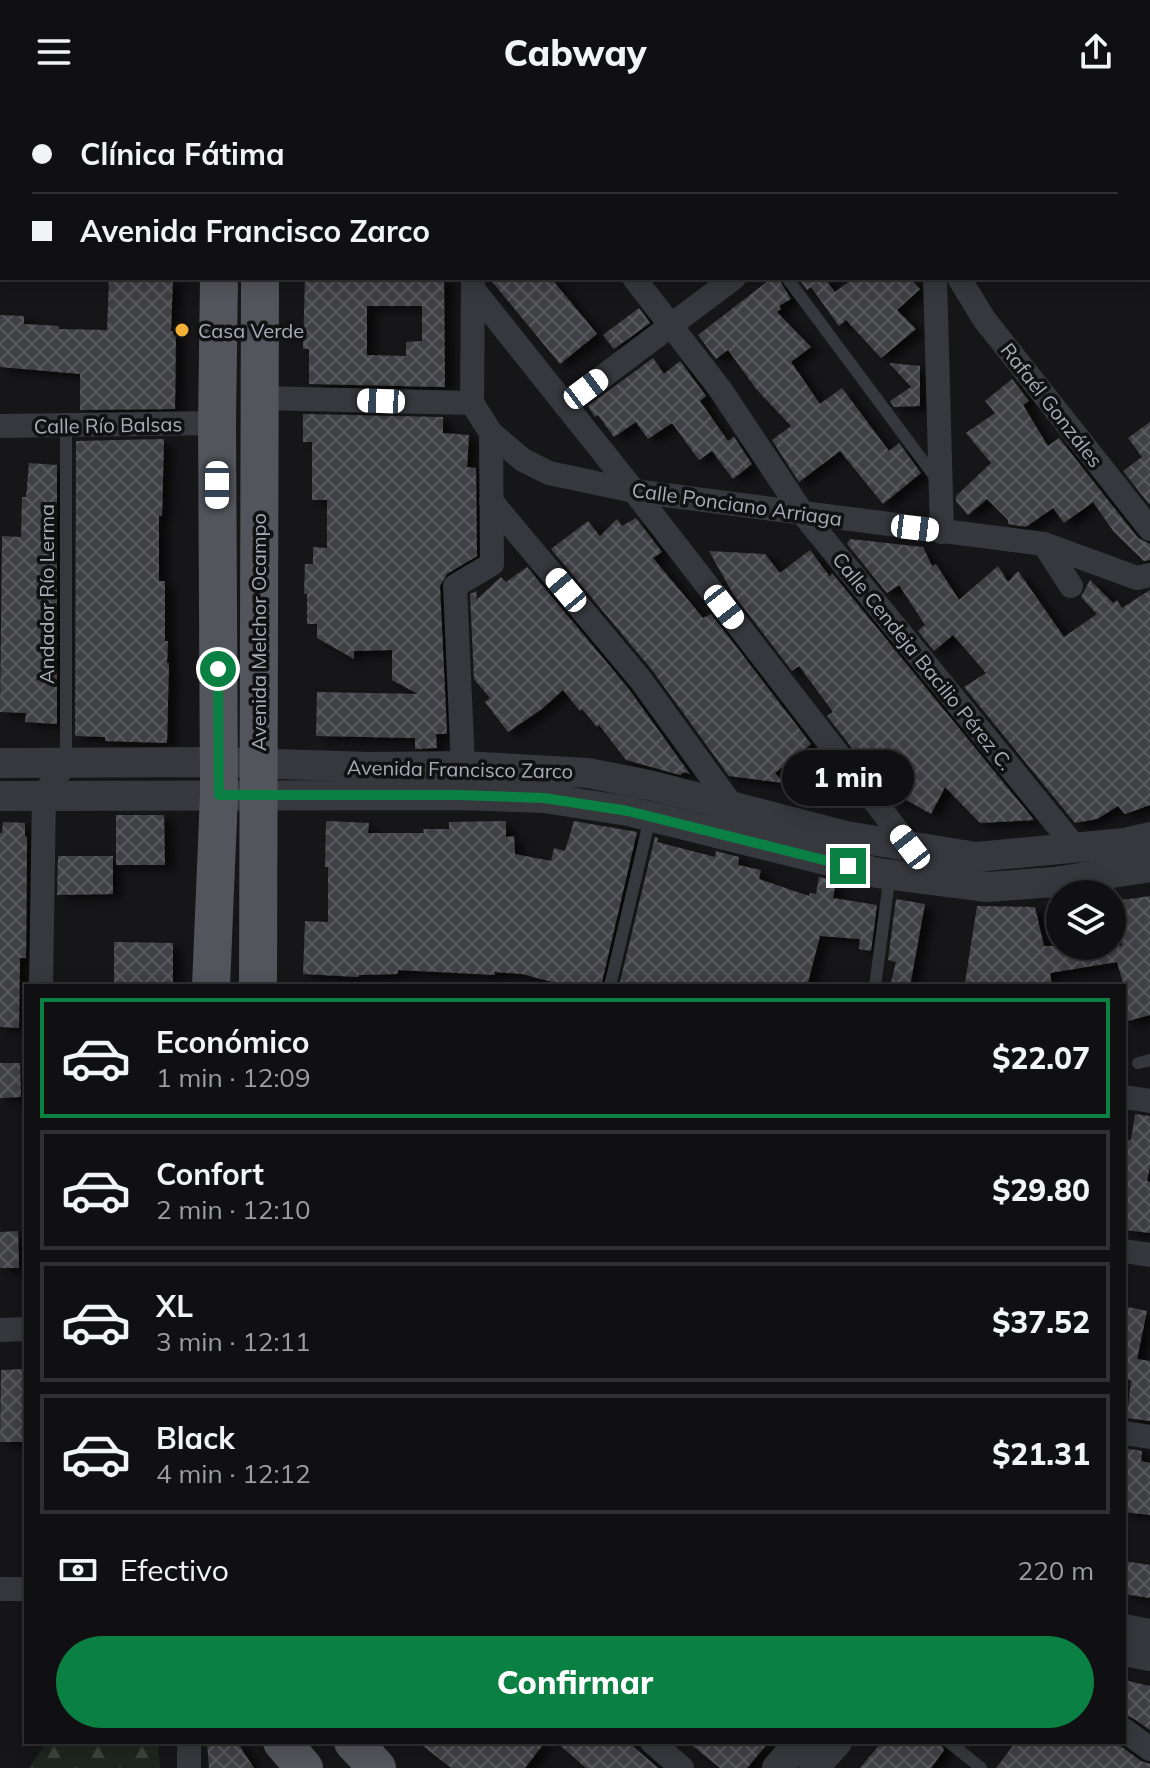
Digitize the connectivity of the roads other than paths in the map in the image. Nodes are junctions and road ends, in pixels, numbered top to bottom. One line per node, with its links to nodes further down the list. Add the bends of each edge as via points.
1 (219, 280): 13 (main road, Avenida Melchor Ocampo)
2 (260, 280): 10 (main road, Avenida Melchor Ocampo)
3 (636, 280): 9 (street, Calle Cendeja Bacilio Pérez C.)
4 (731, 280): 9 (street)
5 (788, 280): 17 (lane)
6 (935, 280): 17 (street)
7 (960, 280): 21 (street, Rafaél Gonzáles, via 984,319)
8 (473, 284): 11 (street); 12 (street)
9 (670, 326): 12 (street); 20 (street, Calle Cendeja Bacilio Pérez C., via 720,389)
10 (260, 398): 11 (street); 30 (main road, Avenida Melchor Ocampo)
11 (472, 403): 16 (street, Calle Ponciano Arriaga)
12 (565, 405): 18 (street)
13 (217, 423): 14 (street, Calle Río Balsas); 29 (main road, Avenida Melchor Ocampo)
14 (66, 425): 15 (street, Calle Río Balsas); 27 (lane, Andador Río Lerma)
15 (0, 426)
16 (491, 433): 18 (street, Calle Ponciano Arriaga, via 523,460 549,473); 19 (street)
17 (941, 484): 22 (street)
18 (634, 491): 20 (street, Calle Ponciano Arriaga); 36 (street)
19 (491, 501): 28 (street, via 492,564 455,586); 33 (street, via 640,679)
20 (803, 514): 22 (street, Calle Ponciano Arriaga); 37 (street, Calle Cendeja Bacilio Pérez C.)
21 (1150, 529)
22 (942, 532): 23 (street, Calle Ponciano Arriaga)
23 (1044, 544): 24 (street, Calle Ponciano Arriaga, via 1137,578); 25 (street)
24 (1150, 575)
25 (1071, 586)
26 (0, 763): 27 (street, Avenida Francisco Zarco)
27 (66, 763): 29 (street, Avenida Francisco Zarco); 31 (street)
28 (463, 766): 30 (street, Avenida Francisco Zarco, via 371,767); 33 (street, Avenida Francisco Zarco, via 588,773)
29 (219, 778): 30 (street, Avenida Francisco Zarco); 31 (street, Avenida Francisco Zarco); 41 (main road, Avenida Melchor Ocampo)
30 (258, 779): 34 (street, Avenida Francisco Zarco, via 544,798); 42 (main road, Avenida Melchor Ocampo)
31 (44, 794): 32 (street, Avenida Francisco Zarco); 40 (street)
32 (0, 796)
33 (733, 807): 36 (street, Avenida Francisco Zarco)
34 (650, 818): 39 (street, Avenida Francisco Zarco); 43 (lane)
35 (1150, 837): 37 (street, Avenida Francisco Zarco)
36 (910, 847): 37 (street, Avenida Francisco Zarco, via 976,857)
37 (1076, 848)
38 (1150, 867): 39 (street, Avenida Francisco Zarco, via 987,887)
39 (890, 873): 44 (lane)
40 (41, 984)
41 (211, 984)
42 (258, 984)
43 (610, 984)
44 (875, 984)
45 (1126, 1097): 46 (street)
46 (1150, 1101)
47 (1126, 1251): 48 (street)
48 (1150, 1255)
49 (24, 1329): 50 (street)
50 (0, 1330)
51 (1126, 1433): 52 (street)
52 (1150, 1437)
53 (0, 1589): 54 (street)
54 (24, 1589)
55 (1126, 1629): 56 (street)
56 (1150, 1634)
57 (1126, 1651): 58 (street)
58 (1150, 1656)
59 (1126, 1731): 67 (street)
60 (189, 1744): 68 (street)
61 (284, 1744): 69 (main road)
62 (355, 1744): 70 (main road)
63 (654, 1744): 71 (street)
64 (798, 1744): 72 (street)
65 (835, 1744): 73 (street)
66 (951, 1744): 74 (lane)
67 (1150, 1749)
68 (189, 1768)
69 (304, 1768)
70 (377, 1768)
71 (682, 1768)
72 (777, 1768)
73 (814, 1768)
74 (981, 1768)

